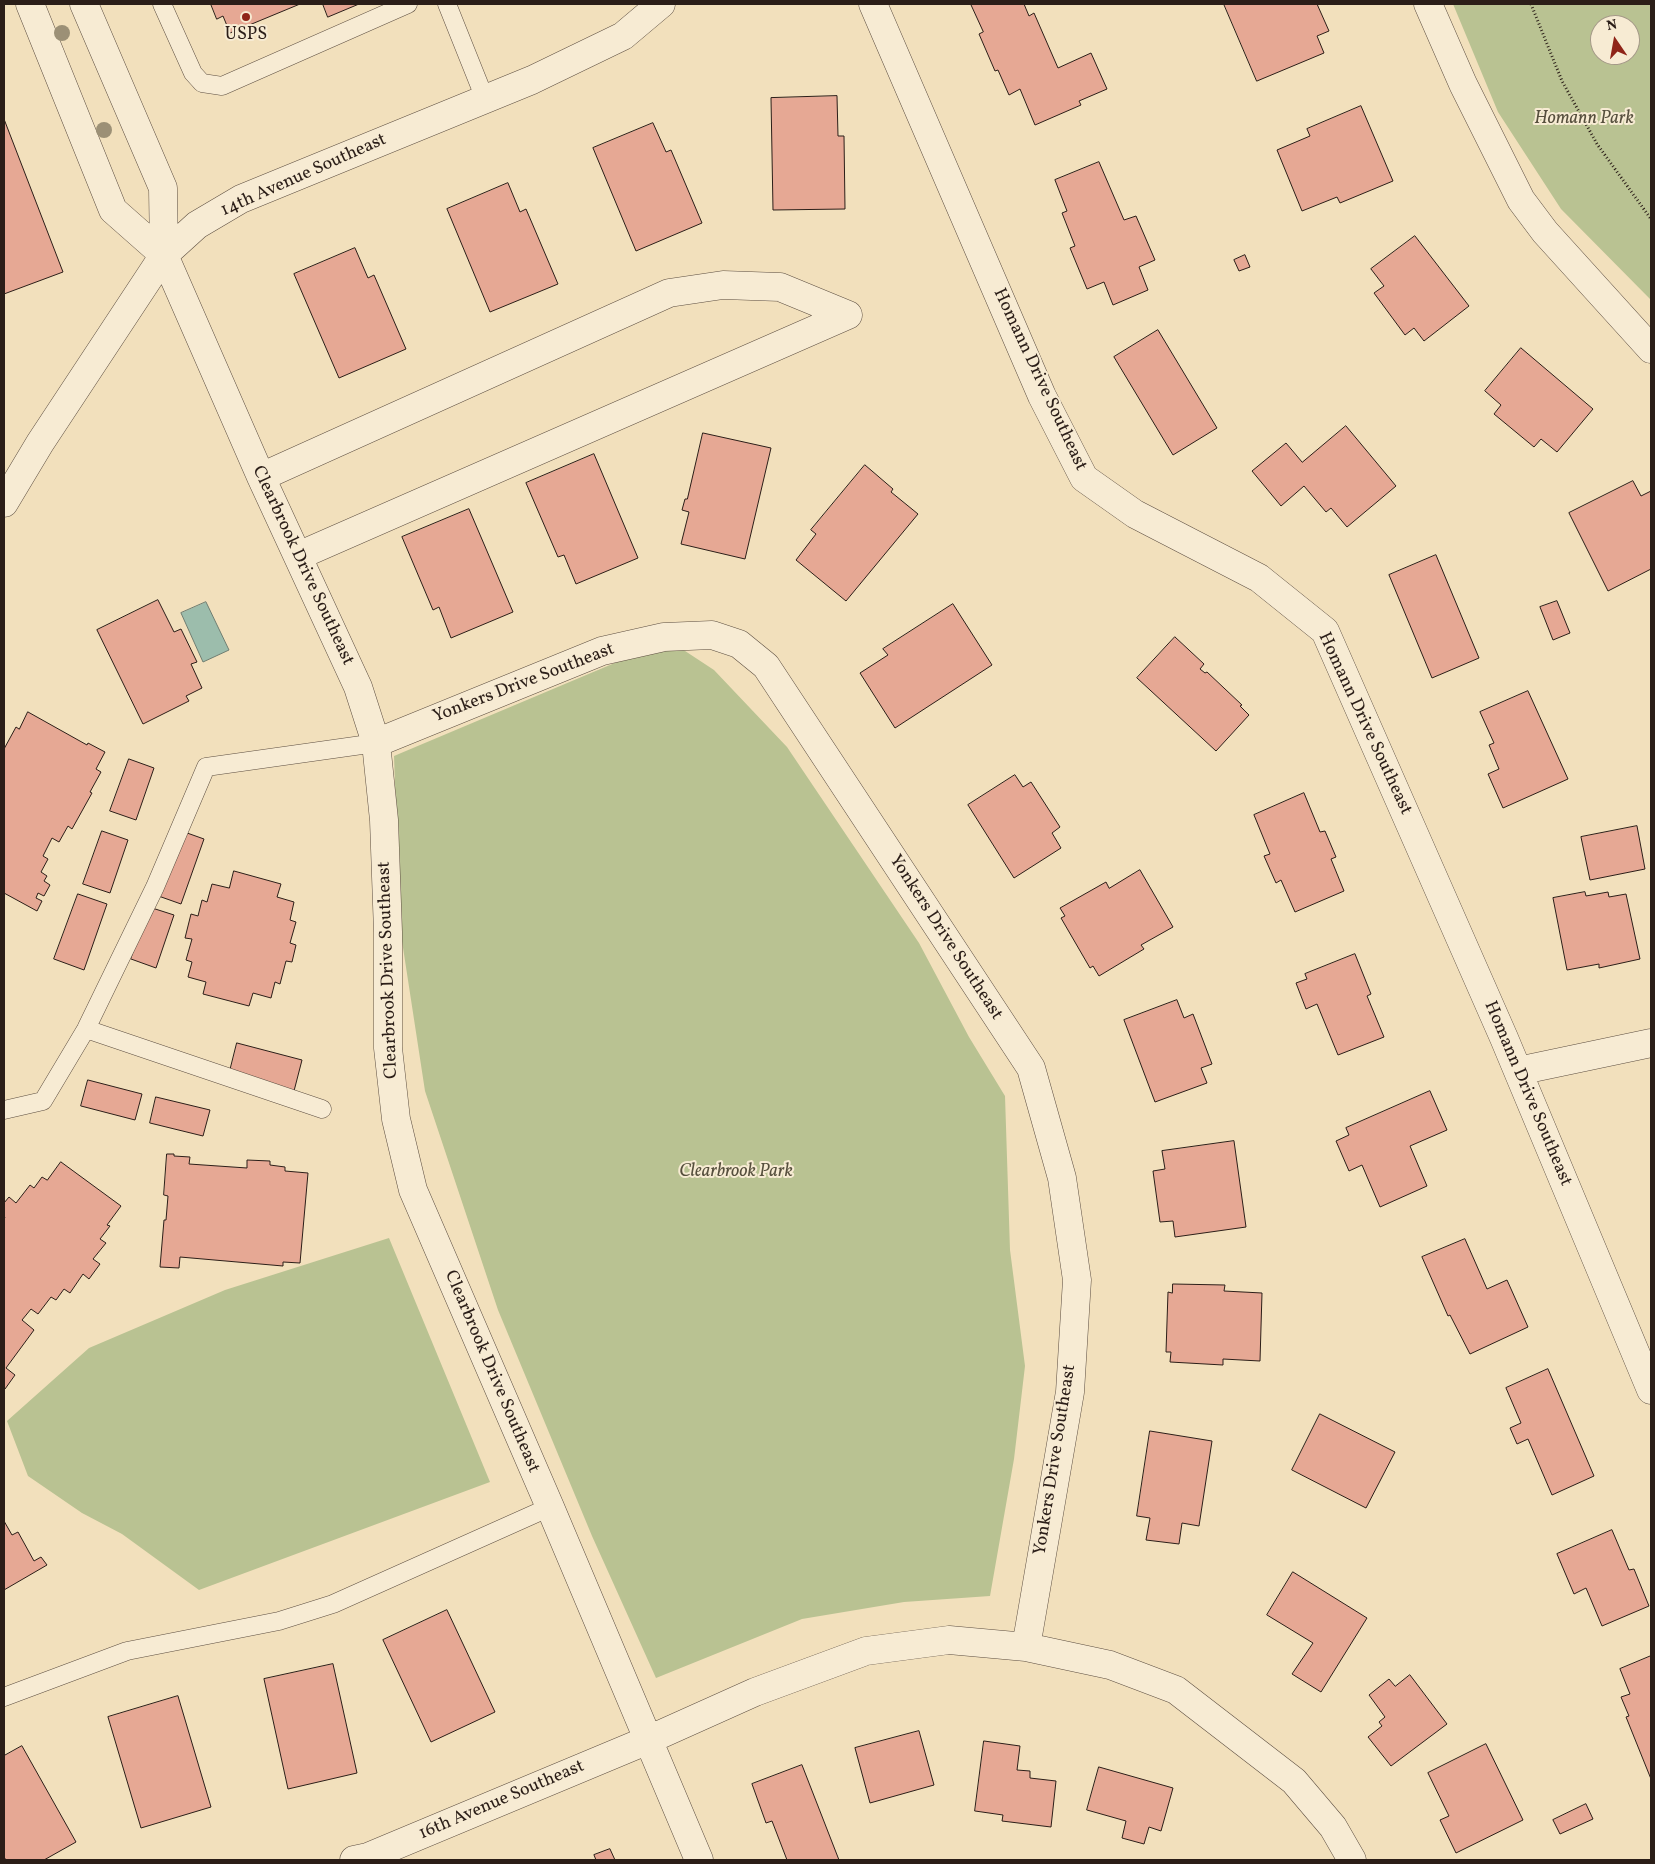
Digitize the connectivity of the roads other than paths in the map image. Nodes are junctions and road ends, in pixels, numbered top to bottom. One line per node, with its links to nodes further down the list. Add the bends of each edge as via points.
1 (30, 4): 10 (street, Clearbrook Drive Southeast, via 113,210)
2 (84, 4): 10 (street, Clearbrook Drive Southeast, via 163,188)
3 (162, 4): 4 (lane, via 193,73 202,83 222,86)
4 (408, 4)
5 (447, 4): 9 (lane)
6 (661, 4): 9 (street, 14th Avenue Southeast, via 624,36)
7 (873, 4): 18 (street, Homann Drive Southeast, via 1042,396 1084,478 1135,514 1259,578 1325,630)
8 (1428, 4): 11 (street, via 1463,84 1521,200)
9 (486, 99): 10 (street, 14th Avenue Southeast, via 241,200 197,225)
10 (164, 255): 12 (street, Clearbrook Drive Southeast); 13 (street, 14th Avenue Southeast)
11 (1651, 349)
12 (262, 477): 14 (street, Clearbrook Drive Southeast); 14 (street, via 669,293 723,285 780,287 848,315)
13 (4, 502)
14 (298, 556): 15 (street, Clearbrook Drive Southeast, via 358,687)
15 (376, 743): 16 (lane, via 206,767 154,887); 22 (street, Clearbrook Drive Southeast, via 384,820 388,1048 396,1119 412,1190); 23 (street, Yonkers Drive Southeast, via 602,650 664,637 712,635 739,644 766,666 1030,1068 1062,1178 1077,1280 1070,1392)
16 (86, 1029): 19 (lane); 20 (lane, via 43,1101)
17 (1651, 1043): 18 (street)
18 (1518, 1070): 21 (street, Homann Drive Southeast)
19 (322, 1108)
20 (4, 1110)
21 (1651, 1390)
22 (550, 1507): 24 (lane, via 333,1604 279,1621 127,1651); 25 (street, Clearbrook Drive Southeast)
23 (1026, 1647): 25 (street, 16th Avenue Southeast, via 949,1640 866,1651 755,1692); 28 (street, 16th Avenue Southeast, via 1110,1665 1176,1690 1294,1781 1333,1827)
24 (4, 1697)
25 (648, 1740): 26 (street, 16th Avenue Southeast, via 368,1857); 27 (street, Clearbrook Drive Southeast)
26 (354, 1860)
27 (698, 1860)
28 (1352, 1860)

